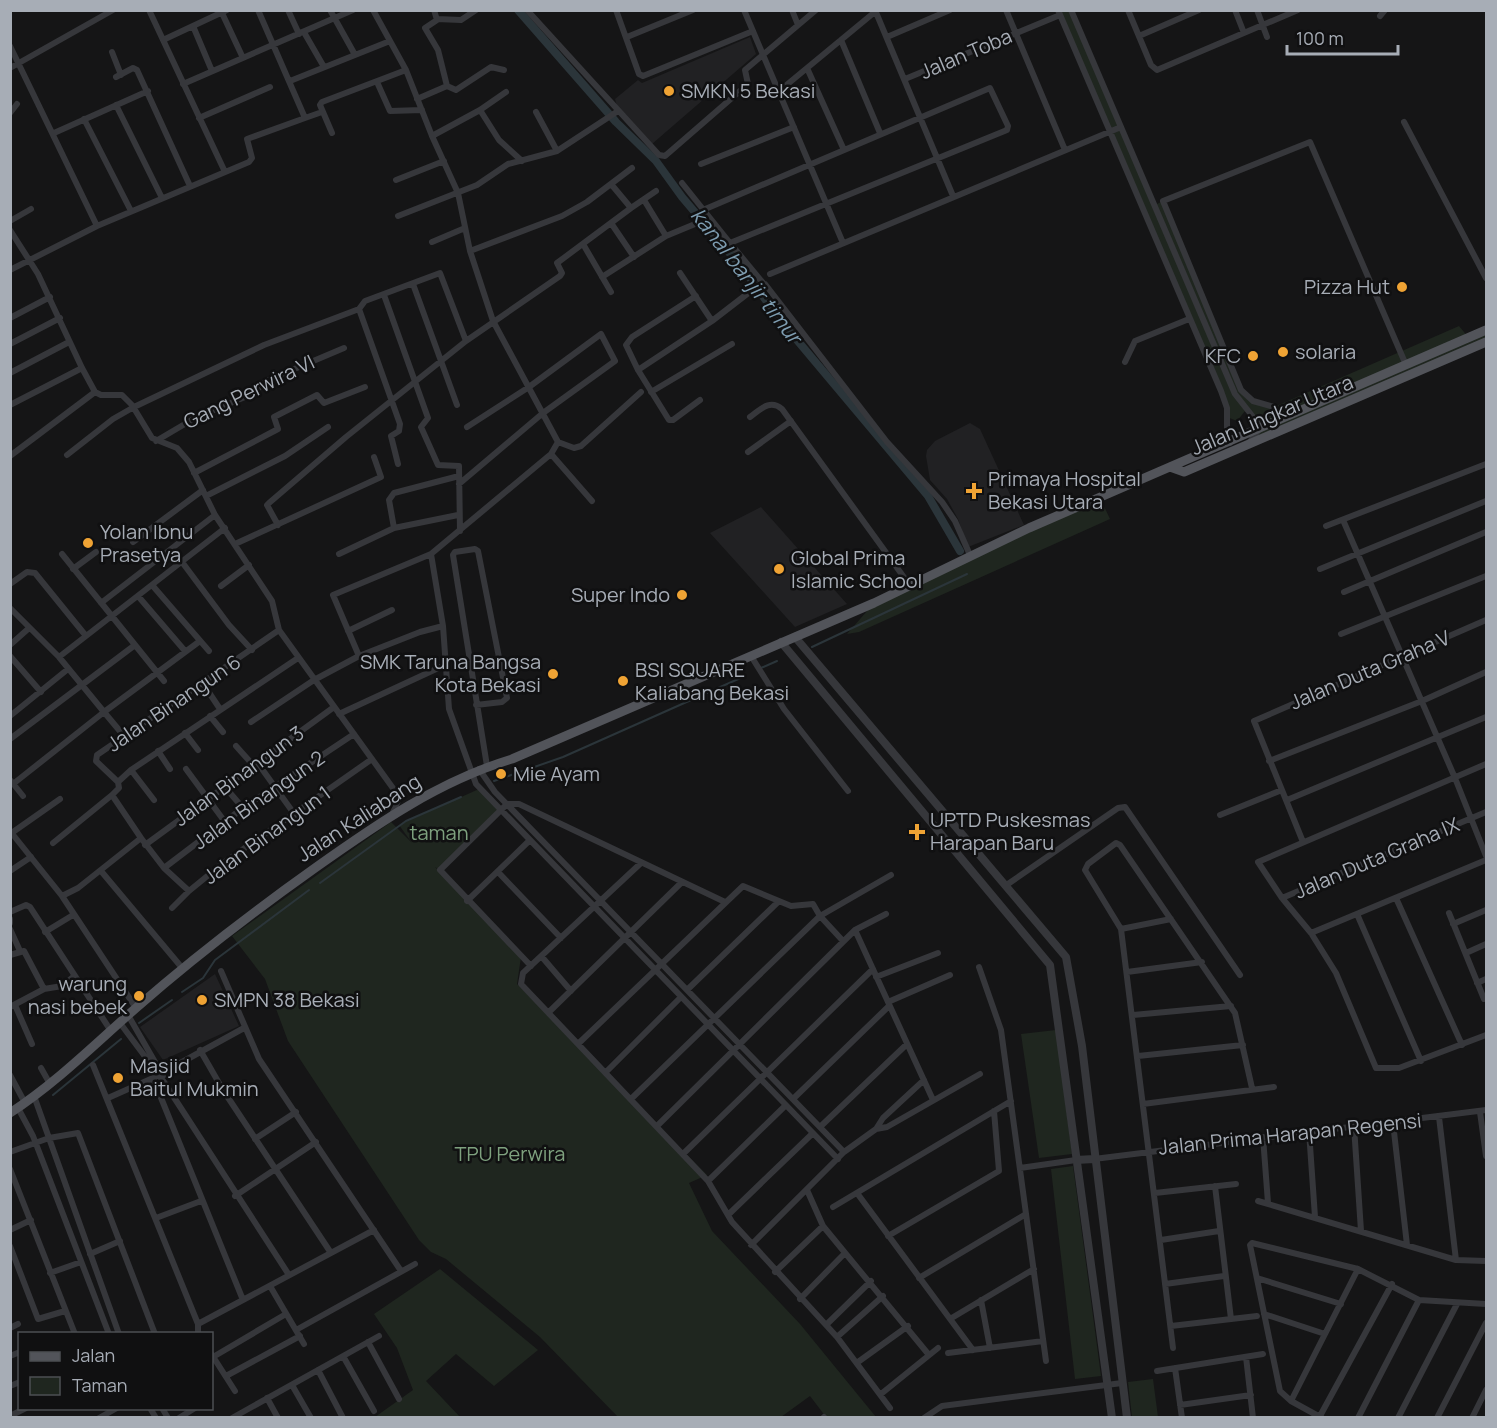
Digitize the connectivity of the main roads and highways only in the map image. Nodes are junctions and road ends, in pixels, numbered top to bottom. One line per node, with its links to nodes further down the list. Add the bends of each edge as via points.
1 (1486, 330): 3 (main road, Jalan Lingkar Utara)
2 (1486, 342): 3 (main road, Jalan Lingkar Utara, via 1184,472)
3 (1170, 466): 4 (main road, Jalan Lingkar Utara, via 910,587)
4 (781, 642): 5 (main road, Jalan Kaliabang, via 753,659 478,769 392,815 246,917 128,1015 125,1030 111,1031)
5 (18, 1108)

